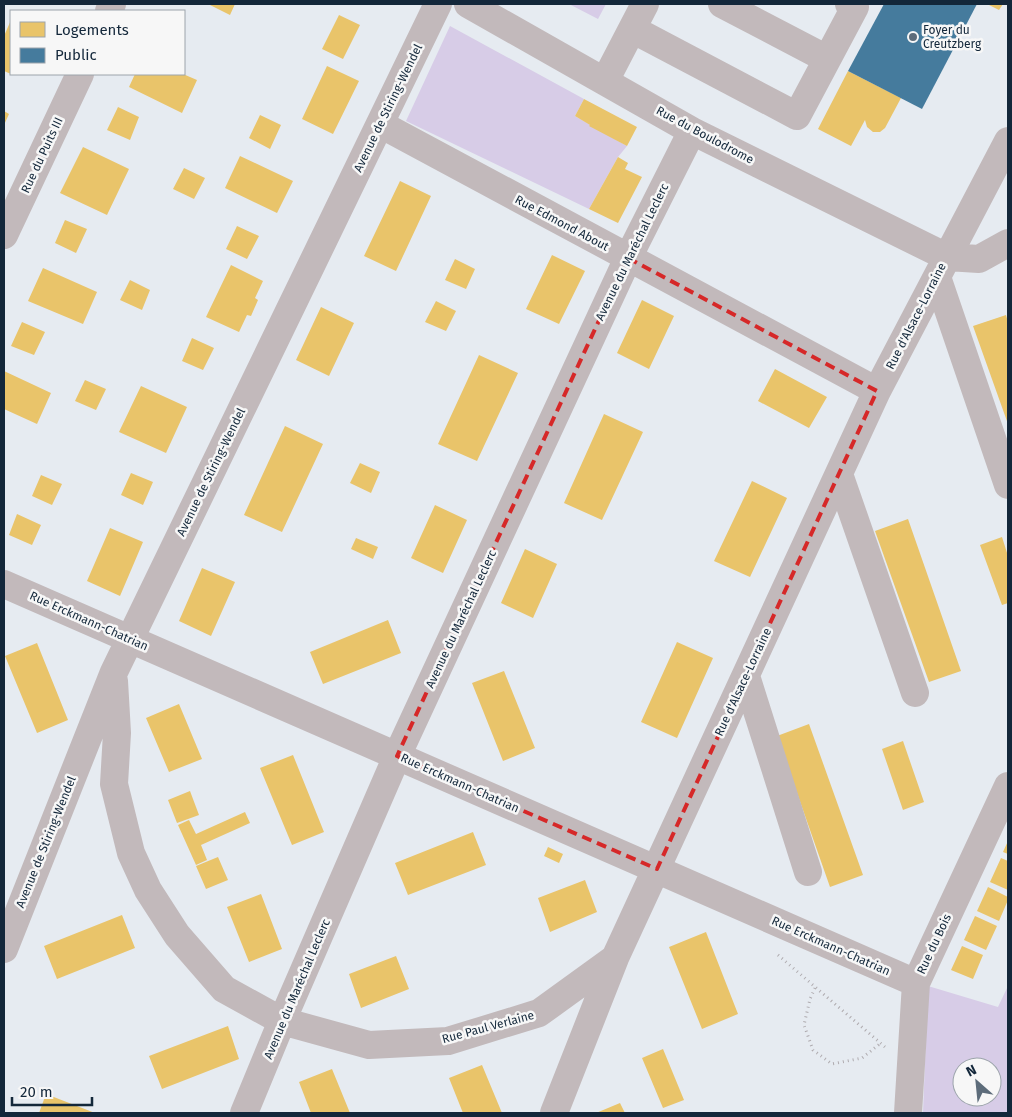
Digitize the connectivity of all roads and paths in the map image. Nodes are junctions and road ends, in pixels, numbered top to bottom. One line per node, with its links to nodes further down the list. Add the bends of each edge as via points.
1 (438, 4): 10 (street, Avenue de Stiring-Wendel)
2 (468, 4): 9 (street, Rue du Boulodrome)
3 (645, 4): 6 (street)
4 (722, 4): 7 (street)
5 (853, 5): 7 (street)
6 (632, 29): 7 (street, via 797,116); 9 (street)
7 (827, 59)
8 (80, 75): 13 (street, Rue du Puits III)
9 (605, 81): 11 (street, Rue du Boulodrome)
10 (380, 124): 15 (street, Rue Edmond About); 21 (street, Avenue de Stiring-Wendel)
11 (692, 131): 15 (street, Avenue du Maréchal Leclerc); 16 (street, Rue du Boulodrome)
12 (1008, 141): 16 (street, Rue d'Alsace-Lorraine)
13 (4, 235)
14 (1008, 243): 16 (street, Rue d'Alsace-Lorraine, via 979,259)
15 (628, 258): 17 (street, Rue Edmond About); 25 (street, Avenue du Maréchal Leclerc)
16 (942, 267): 17 (street, Rue d'Alsace-Lorraine); 19 (street)
17 (878, 391): 18 (street, Rue d'Alsace-Lorraine)
18 (839, 474): 23 (street, Rue d'Alsace-Lorraine); 24 (street)
19 (1008, 485)
20 (4, 584): 21 (street, Rue Erckmann-Chatrian)
21 (130, 640): 22 (street, Avenue de Stiring-Wendel); 25 (street, Rue Erckmann-Chatrian)
22 (114, 672): 29 (street, Avenue de Stiring-Wendel); 34 (street, Rue Paul Verlaine, via 117,733 114,784 131,853 148,890 177,935 224,989)
23 (746, 676): 27 (street, Rue d'Alsace-Lorraine); 28 (street)
24 (915, 693)
25 (397, 756): 27 (street, Rue Erckmann-Chatrian); 34 (street, Avenue du Maréchal Leclerc)
26 (1008, 786): 32 (street, Rue du Bois)
27 (657, 869): 31 (street, Rue d'Alsace-Lorraine); 32 (street, Rue Erckmann-Chatrian)
28 (808, 872)
29 (4, 949)
30 (777, 954): 33 (path)
31 (615, 958): 34 (street, Rue Paul Verlaine, via 539,1013 448,1040 370,1045); 38 (street, Rue d'Alsace-Lorraine)
32 (916, 983): 36 (street, Rue du Bois)
33 (815, 988): 35 (path); 35 (path, via 804,1025 813,1050 832,1064 862,1058)
34 (282, 1021): 37 (street, Avenue du Maréchal Leclerc)
35 (881, 1043): 36 (path)
36 (910, 1068): 39 (street, Rue du Bois)
37 (244, 1113)
38 (554, 1113)
39 (908, 1113)

